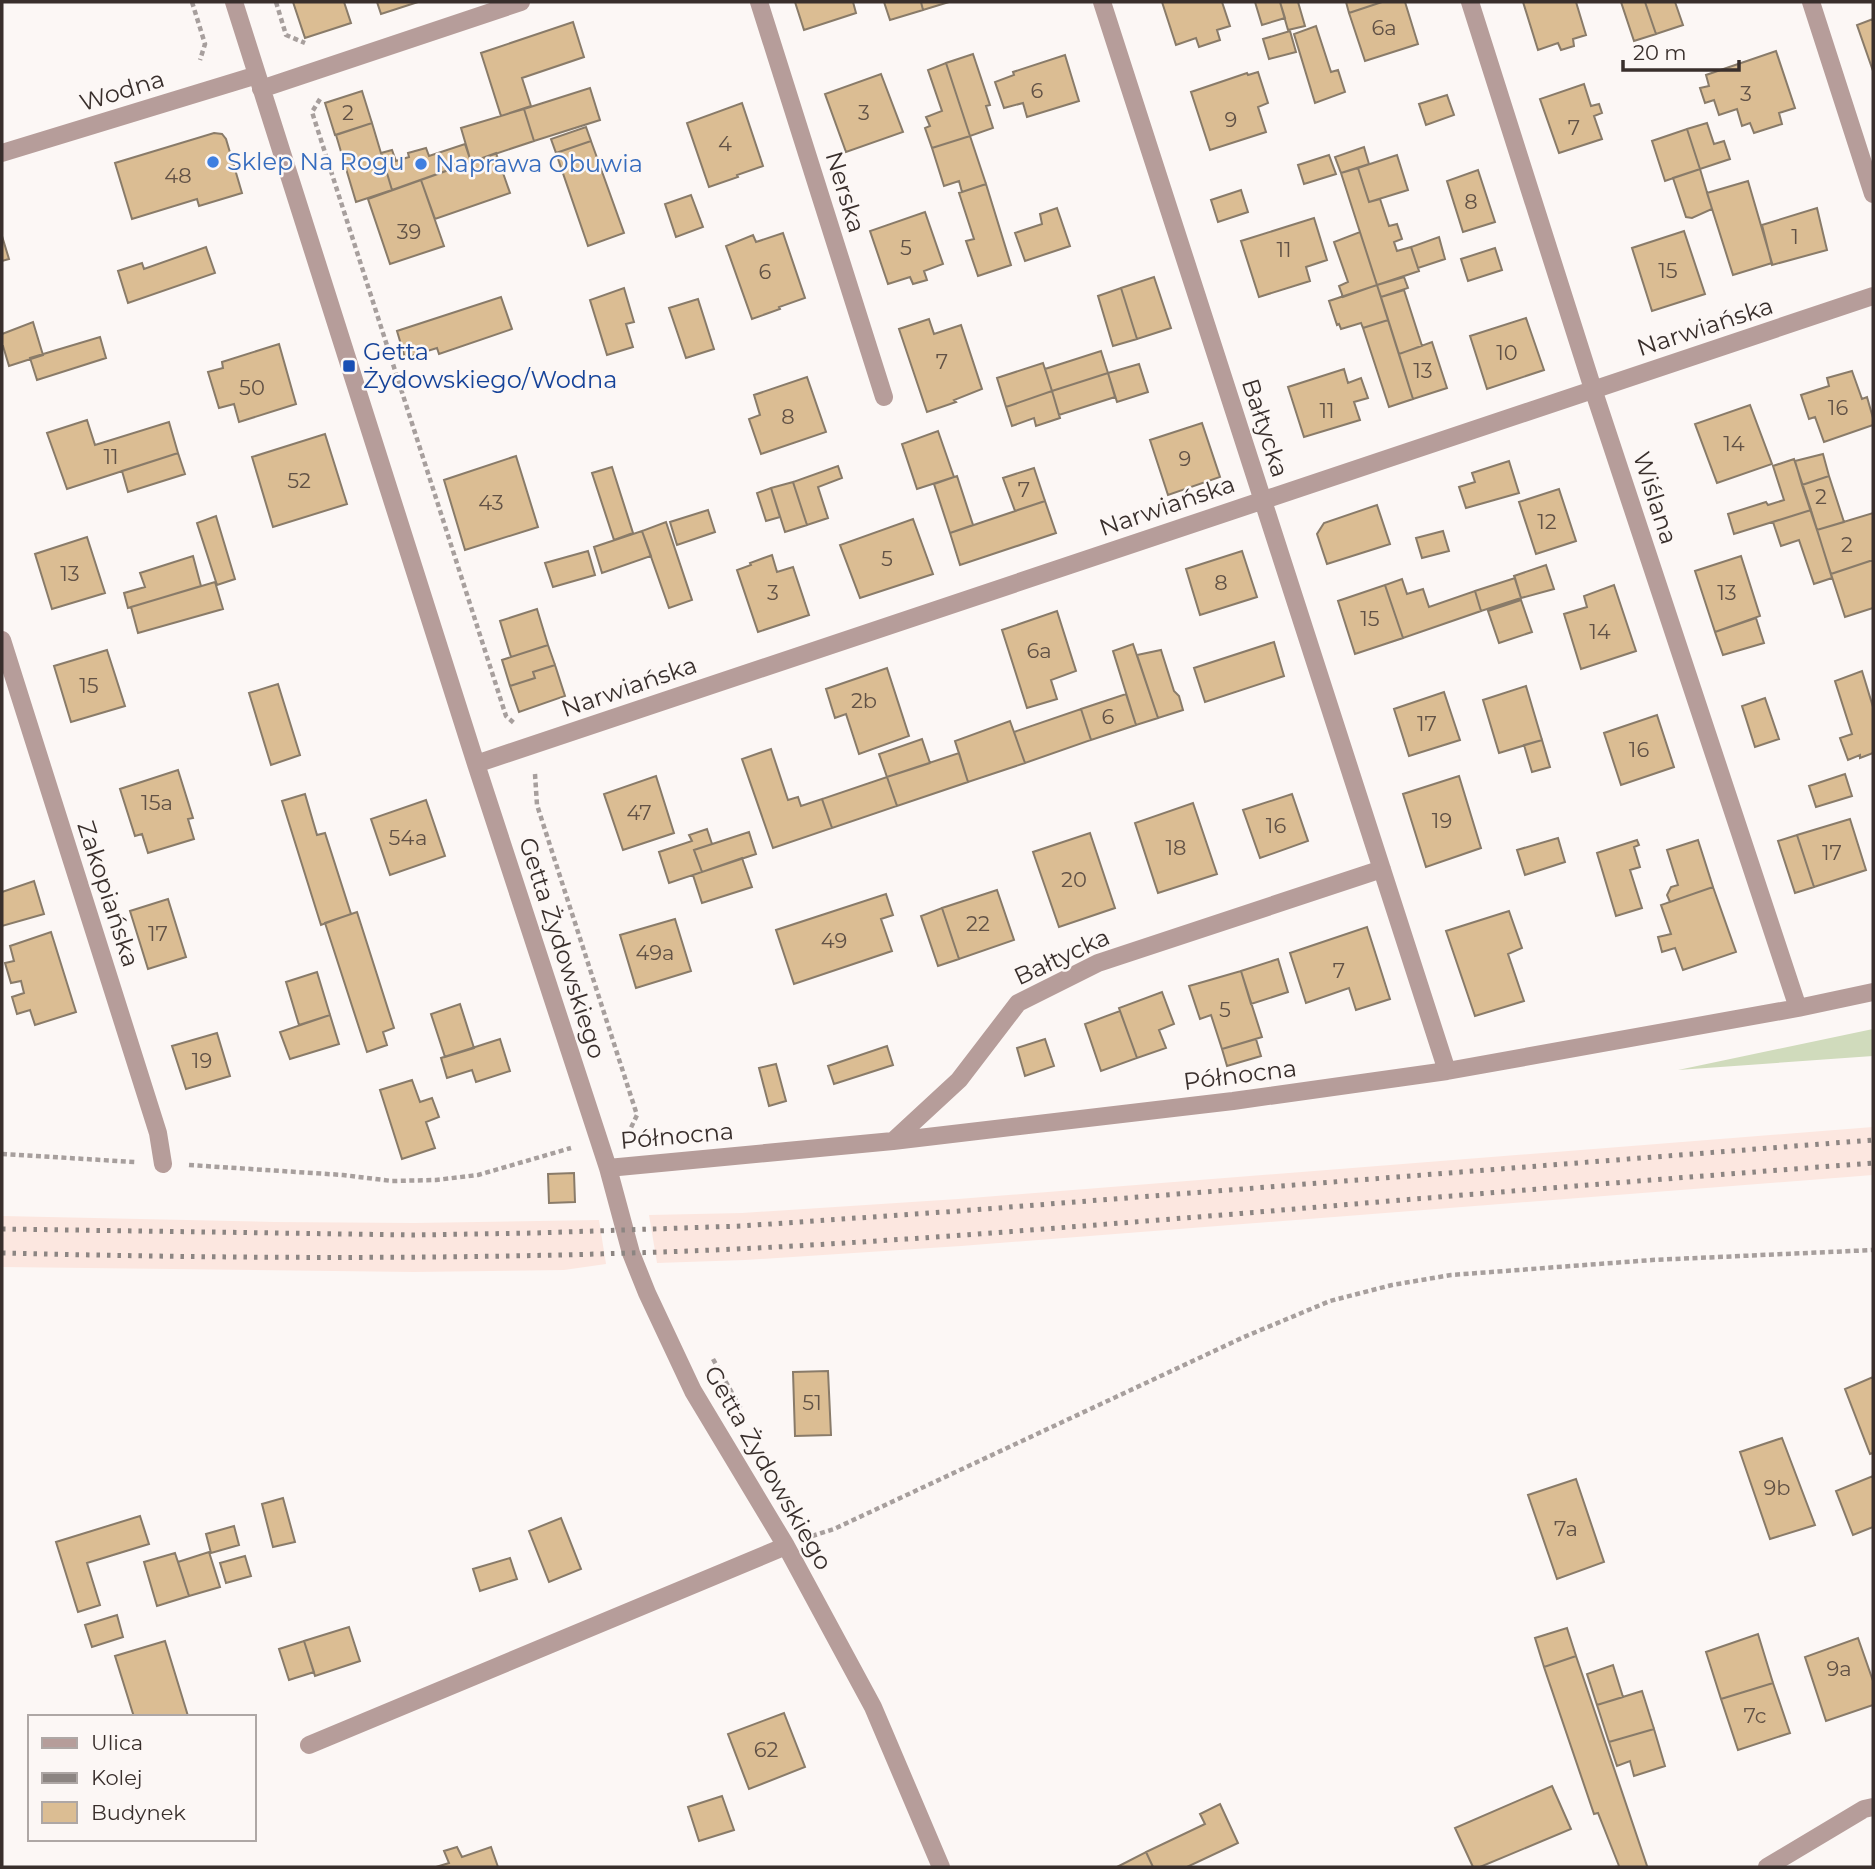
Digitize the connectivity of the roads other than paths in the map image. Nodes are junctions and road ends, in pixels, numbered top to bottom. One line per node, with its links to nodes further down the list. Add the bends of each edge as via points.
1 (234, 2): 7 (street, Getta Żydowskiego)
2 (521, 2): 7 (street, Wodna)
3 (759, 2): 12 (street, Nerska)
4 (1102, 2): 13 (street, Bałtycka)
5 (1470, 2): 11 (street, Wiślana)
6 (1811, 2): 9 (street)
7 (259, 82): 8 (street, Wodna); 15 (street, Getta Żydowskiego)
8 (2, 153)
9 (1873, 194)
10 (1873, 296): 11 (street, Narwiańska)
11 (1593, 389): 13 (street, Narwiańska); 18 (street, Wiślana)
12 (884, 397)
13 (1263, 500): 15 (street, Narwiańska); 16 (street, Bałtycka)
14 (2, 640): 21 (street, Zakopiańska, via 158,1133)
15 (476, 764): 22 (street, Getta Żydowskiego)
16 (1382, 869): 19 (street, Bałtycka); 20 (street, Bałtycka, via 1098,963 1018,1003 959,1080)
17 (1873, 992): 18 (street, Północna)
18 (1798, 1008): 19 (street, Północna)
19 (1447, 1071): 20 (street, Północna)
20 (893, 1140): 22 (street, Północna)
21 (163, 1164)
22 (608, 1168): 23 (street, Getta Żydowskiego, via 646,1293 694,1391)
23 (786, 1546): 24 (street); 26 (street, Getta Żydowskiego, via 873,1707)
24 (309, 1745)
25 (1873, 1807): 27 (street)
26 (941, 1867)
27 (1768, 1867)

